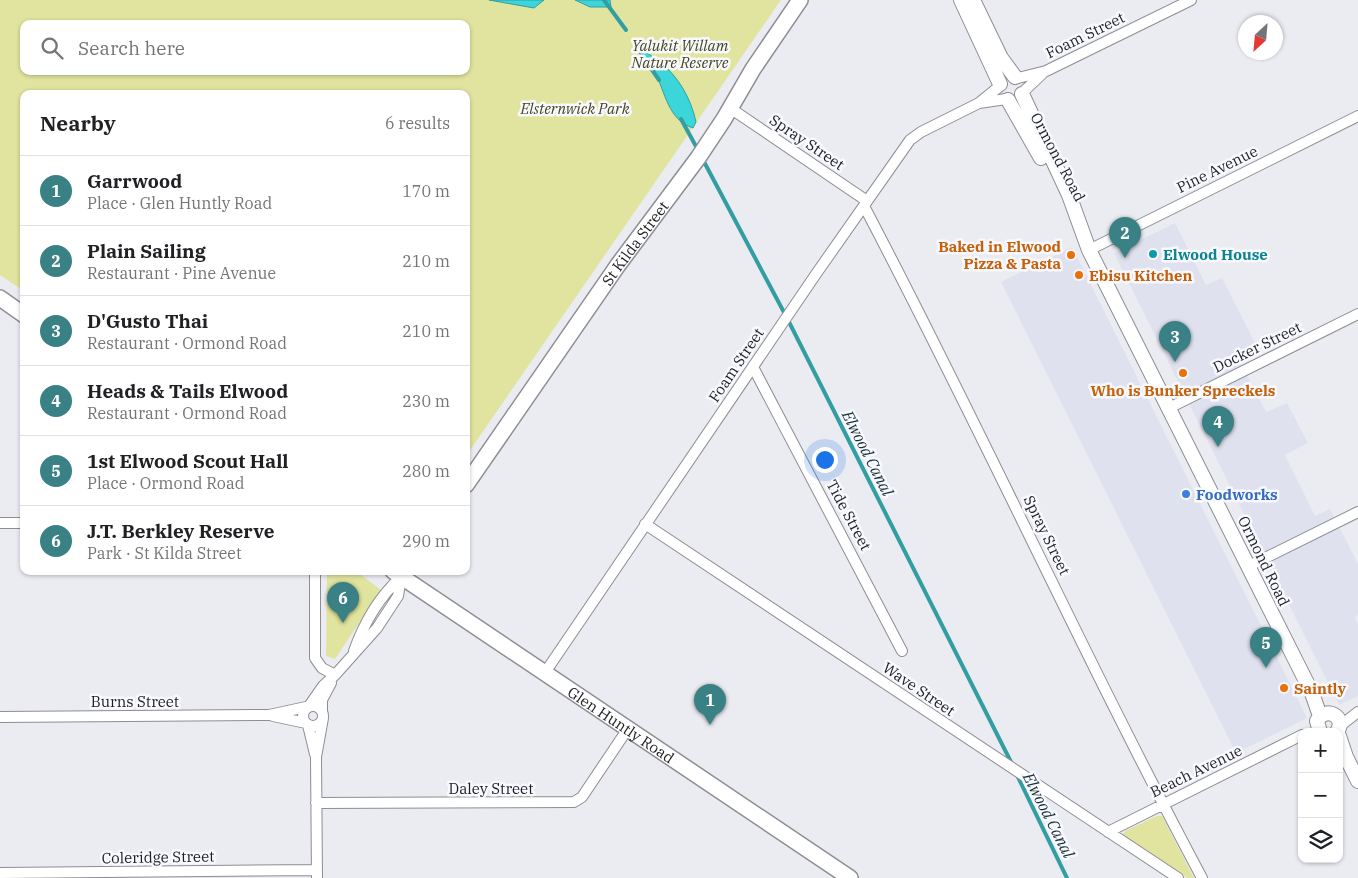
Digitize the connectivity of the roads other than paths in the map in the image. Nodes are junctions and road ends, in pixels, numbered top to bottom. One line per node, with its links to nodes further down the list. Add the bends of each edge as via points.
1 (800, 0): 11 (main road, St Kilda Street)
2 (961, 0): 7 (street)
3 (973, 0): 6 (street, via 1001,58)
4 (1191, 0): 5 (street, Foam Street)
5 (1046, 71): 6 (street, Foam Street); 8 (street, Foam Street)
6 (1017, 78): 7 (street, via 1008,77); 8 (street, via 1023,84)
7 (1000, 85): 9 (street, via 1000,93); 10 (street, Foam Street)
8 (1023, 93): 9 (street, via 1016,100); 14 (street, Ormond Road, via 1069,194)
9 (1007, 100): 10 (street, Foam Street); 14 (street, Ormond Road)
10 (979, 103): 13 (street, Foam Street, via 912,138)
11 (730, 108): 13 (street, Spray Street); 21 (main road, St Kilda Street)
12 (1358, 116): 15 (street, Pine Avenue)
13 (866, 203): 19 (street, Foam Street); 47 (street, Spray Street)
14 (1080, 228): 15 (street, Ormond Road)
15 (1089, 250): 20 (street, Ormond Road)
16 (0, 298): 17 (main road)
17 (20, 312)
18 (1358, 314): 20 (street, Docker Street)
19 (753, 367): 25 (street, Foam Street); 30 (street, Tide Street)
20 (1169, 408): 26 (street, Ormond Road)
21 (470, 479)
22 (1358, 512): 26 (street)
23 (0, 523): 24 (street)
24 (20, 523)
25 (645, 524): 31 (street, Foam Street); 48 (street, Wave Street)
26 (1247, 567): 39 (street, Ormond Road, via 1312,693)
27 (315, 575): 32 (street, via 315,658 322,668)
28 (399, 575): 32 (street, via 398,596 373,634)
29 (402, 575): 31 (main road, Glen Huntly Road)
30 (902, 651)
31 (544, 674): 41 (main road, Glen Huntly Road)
32 (335, 675): 33 (street, via 322,686); 35 (street, via 323,698)
33 (308, 707): 35 (street, via 316,706); 36 (street, Burns Street); 38 (street, via 302,714)
34 (1358, 711): 40 (street, Beach Avenue)
35 (322, 715): 38 (street, via 316,726); 44 (street)
36 (269, 716): 37 (street, Burns Street); 38 (street, Burns Street)
37 (0, 717)
38 (307, 724): 44 (street)
39 (1322, 728)
40 (1324, 728)
41 (627, 730): 46 (street, Daley Street, via 582,797 574,802); 51 (main road, Glen Huntly Road)
42 (1298, 740): 47 (street, Beach Avenue)
43 (1343, 753): 45 (street, Ormond Road)
44 (316, 757): 46 (street)
45 (1358, 781)
46 (316, 803): 50 (street)
47 (1163, 804): 48 (street, Beach Avenue); 53 (street, Spray Street)
48 (1108, 832): 52 (street, Wave Street)
49 (0, 873): 50 (street, Coleridge Street)
50 (317, 874)
51 (850, 878)
52 (1178, 878)
53 (1202, 878)

